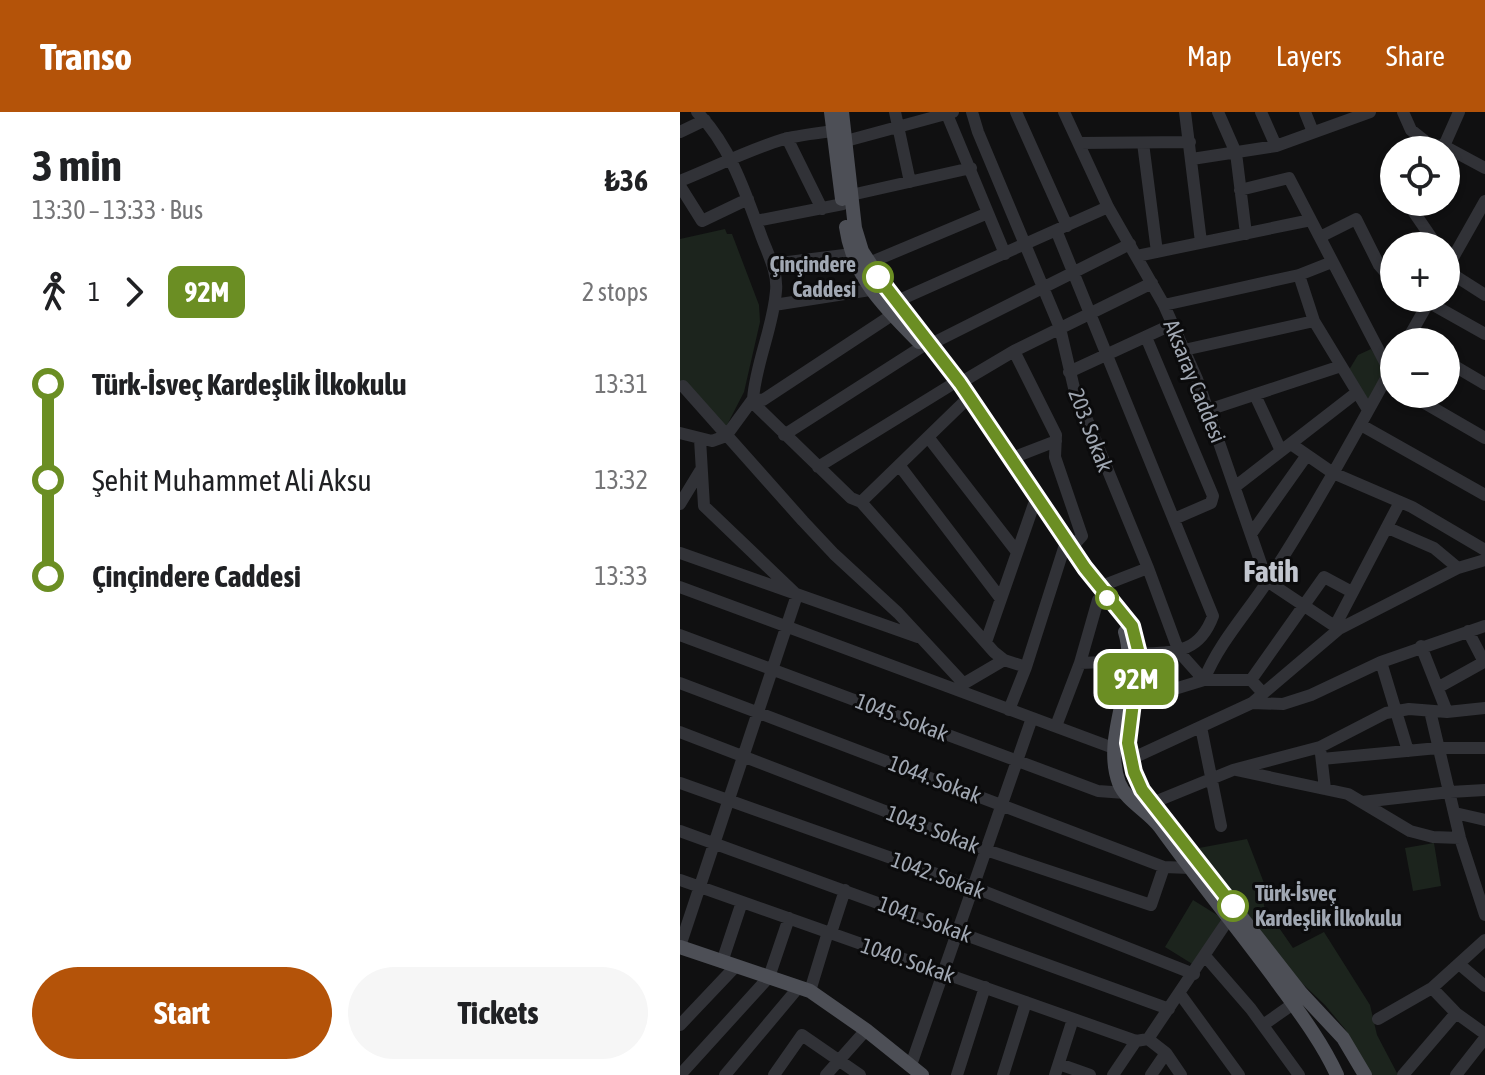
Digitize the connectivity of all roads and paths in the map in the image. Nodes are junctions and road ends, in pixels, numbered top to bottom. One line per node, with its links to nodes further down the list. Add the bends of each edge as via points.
1 (831, 112): 20 (main road)
2 (842, 112): 20 (main road)
3 (895, 112): 17 (street)
4 (972, 112): 50 (street, 203. Sokak)
5 (1016, 112): 45 (street)
6 (1064, 112): 25 (street, Aksaray Caddesi)
7 (1185, 112): 24 (street)
8 (1218, 112): 28 (street)
9 (1261, 112): 27 (street)
10 (1305, 112): 19 (street)
11 (1370, 112): 15 (street)
12 (1459, 112): 22 (street)
13 (949, 113): 17 (street); 32 (street)
14 (1404, 113): 21 (street)
15 (1353, 115): 19 (street)
16 (701, 116): 18 (street); 31 (street)
17 (898, 126): 20 (street); 34 (street)
18 (680, 132)
19 (1313, 132): 27 (street)
20 (841, 134): 23 (street); 38 (main road)
21 (1419, 136)
22 (1441, 136)
23 (787, 138): 31 (street); 40 (street)
24 (1190, 142): 26 (street); 30 (street)
25 (1079, 143): 26 (street); 39 (street, Aksaray Caddesi)
26 (1143, 143): 52 (street)
27 (1276, 146): 28 (street)
28 (1236, 153): 30 (street); 36 (street)
29 (1460, 158): 33 (street)
30 (1192, 159): 48 (street)
31 (730, 161): 35 (street); 37 (street)
32 (971, 168): 34 (street); 42 (street)
33 (1485, 168)
34 (910, 182): 38 (street)
35 (680, 183): 37 (street, via 702,221)
36 (1240, 190): 43 (street, via 1289,178); 46 (street)
37 (748, 199): 44 (street)
38 (847, 200): 40 (street); 53 (main road); 57 (main road)
39 (1108, 207): 45 (street); 49 (street, Aksaray Caddesi)
40 (822, 209): 44 (street)
41 (1484, 209): 51 (street)
42 (988, 213): 54 (street); 57 (street)
43 (1311, 220): 46 (street); 47 (street)
44 (756, 221): 58 (street)
45 (1062, 228): 50 (street); 60 (street)
46 (1246, 234): 48 (street)
47 (1320, 237): 56 (street); 59 (street, via 1356,219)
48 (1201, 242): 52 (street)
49 (1130, 244): 55 (street, Aksaray Caddesi); 60 (street)
50 (1025, 245): 54 (street); 64 (street, 203. Sokak)
51 (1460, 245)
52 (1157, 252): 55 (street)
53 (852, 254): 58 (street); 65 (main road)
54 (1005, 254): 69 (street)
55 (1137, 256): 63 (street, Aksaray Caddesi)
56 (1332, 262): 61 (street); 80 (street)
57 (869, 263): 69 (main road)
58 (772, 264): 67 (street)
59 (1380, 266)
60 (1072, 272): 64 (street); 71 (street)
61 (1299, 275): 68 (street); 72 (street)
62 (1460, 275): 66 (street)
63 (1152, 283): 68 (street, Aksaray Caddesi); 71 (street)
64 (1043, 286): 74 (street, 203. Sokak); 77 (street)
65 (870, 290): 67 (street); 69 (main road)
66 (1485, 295)
67 (774, 305): 91 (street)
68 (1164, 305): 73 (street, Aksaray Caddesi)
69 (894, 309): 77 (main road); 91 (street, via 763,400)
70 (1449, 312): 75 (street)
71 (1090, 313): 74 (street); 81 (street)
72 (1314, 321): 78 (street); 82 (street)
73 (1173, 324): 76 (street); 78 (street, Aksaray Caddesi)
74 (1060, 328): 79 (street); 84 (street, 203. Sokak)
75 (1485, 334)
76 (1146, 337): 81 (street); 117 (street, via 1213,496 1211,503)
77 (927, 345): 85 (main road); 98 (street)
78 (1184, 350): 94 (street, Aksaray Caddesi)
79 (1014, 351): 85 (street); 103 (street)
80 (1380, 355)
81 (1106, 356): 84 (street); 117 (street)
82 (1341, 366): 89 (street); 90 (street)
83 (1460, 369): 86 (street)
84 (1069, 372): 125 (street, 203. Sokak)
85 (955, 384): 92 (main road); 106 (main road); 108 (street)
86 (1485, 384)
87 (683, 386): 99 (street)
88 (1380, 392): 95 (street)
89 (1356, 393): 95 (street); 104 (street)
90 (1255, 395): 94 (street); 104 (street)
91 (753, 399): 98 (street); 99 (street)
92 (964, 402): 100 (street); 116 (main road)
93 (1433, 408): 101 (street)
94 (1208, 410): 111 (street, Aksaray Caddesi)
95 (1368, 410): 96 (street)
96 (1361, 425): 110 (street); 112 (street)
97 (680, 433): 102 (street)
98 (784, 435): 108 (street)
99 (726, 436): 102 (street); 139 (street, via 834,554)
100 (928, 437): 107 (street); 122 (street)
101 (1485, 438)
102 (700, 439): 109 (street)
103 (1056, 441): 106 (street); 120 (street, via 1055,457 1082,536)
104 (1286, 447): 105 (street); 111 (street)
105 (1307, 455): 110 (street); 119 (street)
106 (1012, 458): 120 (main road)
107 (899, 465): 113 (street); 132 (street)
108 (818, 467): 113 (street)
109 (700, 471): 115 (street); 131 (street, via 704,506)
110 (1333, 473): 114 (street); 127 (street)
111 (1236, 486): 119 (street, Aksaray Caddesi)
112 (1485, 495)
113 (861, 502): 140 (street)
114 (1400, 502): 118 (street); 121 (street)
115 (680, 504)
116 (1034, 504): 120 (main road); 122 (street)
117 (1174, 519): 142 (street, via 1213,616 1199,641)
118 (1388, 528): 126 (street, via 1434,548); 129 (street)
119 (1251, 534): 127 (street, Aksaray Caddesi)
120 (1068, 547): 130 (main road); 147 (street)
121 (1485, 550)
122 (1017, 552): 132 (street)
123 (680, 553): 131 (street)
124 (1485, 560): 126 (street)
125 (1148, 568): 130 (street); 142 (street, 203. Sokak)
126 (1458, 568): 136 (street)
127 (1267, 581): 133 (street); 149 (street)
128 (680, 587): 135 (street)
129 (1352, 592): 133 (street, via 1324,577); 136 (street)
130 (1098, 594): 143 (main road, via 1132,626); 146 (street)
131 (797, 595): 135 (street); 139 (street)
132 (1001, 599): 140 (street)
133 (1304, 607): 136 (street); 150 (street)
134 (1485, 626): 137 (street)
135 (787, 627): 148 (street); 152 (street)
136 (1337, 628): 154 (street)
137 (1468, 631): 141 (street); 153 (street, via 1484,662)
138 (680, 635): 148 (street, 1045. Sokak)
139 (922, 638): 152 (street)
140 (986, 642): 144 (street)
141 (1421, 646): 145 (street); 153 (street)
142 (1179, 652): 143 (street); 149 (street, 203. Sokak)
143 (1135, 658): 146 (street); 155 (main road); 169 (main road)
144 (1004, 660): 147 (street); 152 (street)
145 (1381, 662): 156 (street, via 1283,704); 159 (street)
146 (1080, 663): 164 (street)
147 (1026, 667): 158 (street)
148 (774, 669): 161 (street); 174 (street, 1045. Sokak)
149 (1204, 680): 150 (street); 155 (street)
150 (1251, 680): 154 (street)
151 (680, 683): 161 (street, 1044. Sokak)
152 (960, 686): 158 (street)
153 (1439, 687): 162 (street)
154 (1262, 692): 156 (street)
155 (1132, 702): 173 (main road)
156 (1252, 703): 165 (street)
157 (1485, 708): 162 (street)
158 (1009, 710): 163 (street)
159 (1397, 710): 160 (street); 170 (street); 171 (street)
160 (1430, 711): 162 (street); 167 (street)
161 (759, 712): 172 (street); 185 (street, 1044. Sokak)
162 (1447, 712)
163 (1032, 718): 164 (street); 174 (street)
164 (1056, 726): 169 (street)
165 (1201, 727): 173 (street); 176 (street)
166 (680, 732): 172 (street, 1043. Sokak)
167 (1438, 748): 168 (street); 170 (street); 180 (street)
168 (1485, 748)
169 (1116, 749): 181 (main road, via 1115,768)
170 (1408, 751): 171 (street)
171 (1321, 753): 175 (street); 178 (street)
172 (743, 756): 182 (street); 192 (street, 1043. Sokak)
173 (1131, 759): 184 (main road)
174 (1017, 761): 181 (street, 1045. Sokak, via 1098,791); 185 (street)
175 (1233, 770): 176 (street); 178 (street)
176 (1211, 778): 184 (street); 188 (street)
177 (680, 783): 182 (street, 1042. Sokak)
178 (1325, 789): 183 (street)
179 (1485, 790): 180 (street)
180 (1450, 792): 183 (street); 186 (street)
181 (1125, 793): 194 (main road, via 1155,821)
182 (730, 801): 191 (street); 198 (street, 1042. Sokak)
183 (1362, 802): 190 (street, via 1410,831)
184 (1152, 803): 248 (main road, via 1301,993 1343,1038)
185 (1002, 804): 192 (street); 193 (street, 1044. Sokak)
186 (1455, 813): 187 (street); 190 (street)
187 (1485, 820)
188 (1221, 826)
189 (680, 831): 191 (street, 1041. Sokak)
190 (1460, 838): 196 (street)
191 (715, 843): 197 (street); 199 (street, 1041. Sokak)
192 (986, 850): 193 (street, 1043. Sokak, via 1151,905); 198 (street)
193 (1164, 867): 194 (street, 1044. Sokak)
194 (1190, 868): 202 (main road)
195 (680, 880): 197 (street, 1040. Sokak)
196 (1480, 883): 201 (street)
197 (699, 887): 200 (street, 1040. Sokak); 207 (street)
198 (973, 887): 204 (street); 212 (street, 1042. Sokak)
199 (845, 890): 204 (street, 1041. Sokak); 205 (street)
200 (742, 902): 203 (street, 1040. Sokak); 210 (street)
201 (1484, 911)
202 (1230, 917): 208 (street); 220 (main road)
203 (789, 918): 205 (street, 1040. Sokak); 213 (street)
204 (958, 930): 211 (street); 221 (street, 1041. Sokak)
205 (830, 933): 211 (street, 1040. Sokak); 217 (street)
206 (1485, 940): 209 (street)
207 (680, 946): 210 (main road)
208 (1205, 956): 212 (street); 226 (street)
209 (1459, 964): 214 (street); 216 (street)
210 (729, 965): 213 (main road); 225 (street)
211 (943, 973): 215 (street, 1040. Sokak); 233 (street)
212 (1194, 974): 218 (street)
213 (769, 977): 217 (main road); 234 (street)
214 (1485, 986)
215 (985, 987): 219 (street, 1040. Sokak); 239 (street)
216 (1432, 988): 222 (street); 224 (street)
217 (804, 989): 227 (main road); 235 (street)
218 (1180, 994): 221 (street); 245 (street)
219 (1026, 1002): 223 (street, 1040. Sokak); 240 (street)
220 (1293, 1004): 226 (street); 247 (main road)
221 (1169, 1009): 229 (street)
222 (1456, 1013): 228 (street); 249 (street)
223 (1073, 1019): 229 (street, 1040. Sokak); 232 (street)
224 (1378, 1019)
225 (680, 1025)
226 (1263, 1025): 246 (street)
227 (866, 1030): 231 (street); 233 (main road)
228 (1485, 1036): 250 (street)
229 (1142, 1040): 230 (street, 1040. Sokak); 242 (street)
230 (1166, 1053): 243 (street); 244 (street, 1040. Sokak)
231 (840, 1059): 236 (street, via 802,1035); 237 (street); 238 (street)
232 (1057, 1069): 241 (street)
233 (916, 1070)
234 (680, 1075)
235 (725, 1075)
236 (774, 1075)
237 (826, 1075)
238 (860, 1075)
239 (957, 1075)
240 (1003, 1075)
241 (1090, 1075)
242 (1113, 1075)
243 (1151, 1075)
244 (1181, 1075)
245 (1239, 1075)
246 (1299, 1075)
247 (1337, 1075)
248 (1365, 1075)
249 (1403, 1075)
250 (1456, 1075)

